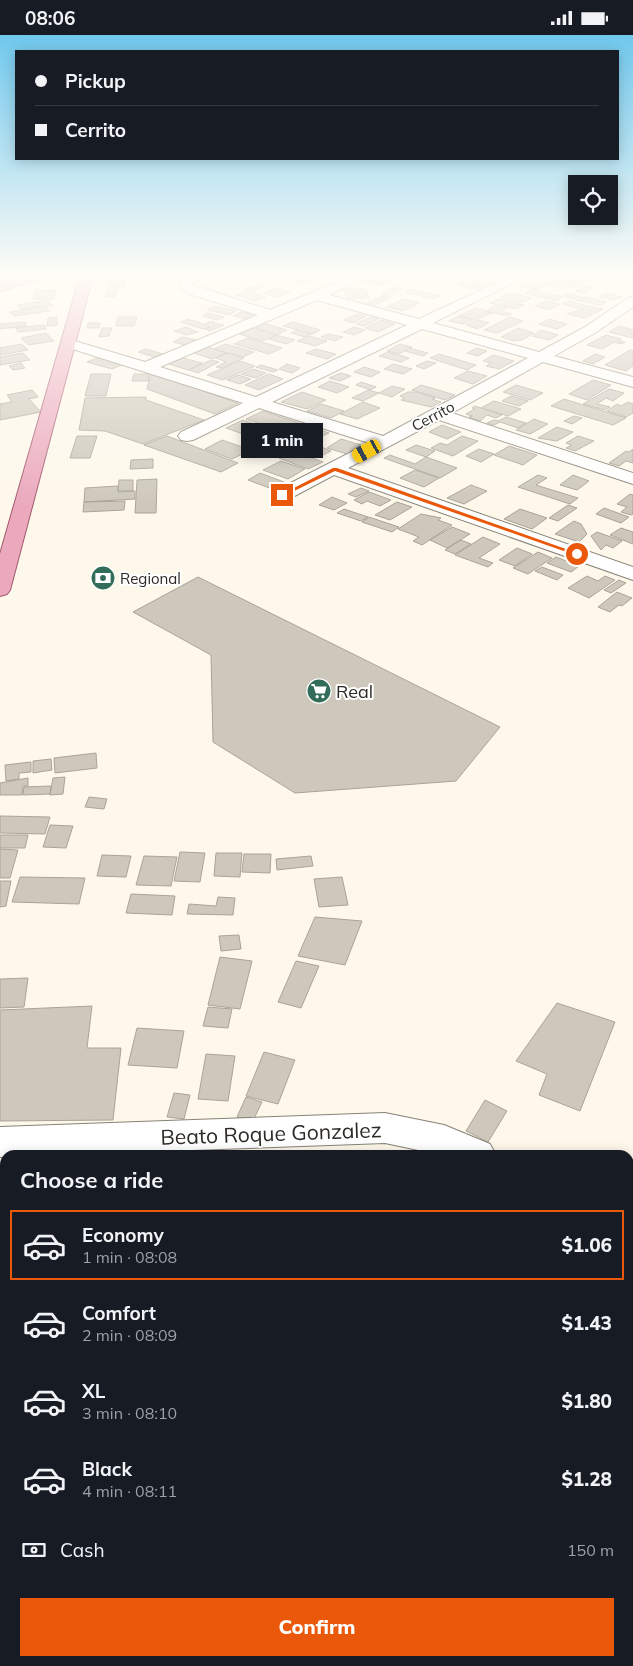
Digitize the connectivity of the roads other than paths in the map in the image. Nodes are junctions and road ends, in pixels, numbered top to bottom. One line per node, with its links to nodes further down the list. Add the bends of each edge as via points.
1 (65, 352): 18 (main road)
2 (98, 352): 8 (street)
3 (183, 352): 8 (street)
4 (363, 352): 10 (street)
5 (518, 352): 7 (street)
6 (550, 352): 7 (street, Cerrito)
7 (539, 358): 9 (street); 11 (street, Cerrito)
8 (147, 367): 10 (street)
9 (633, 382)
10 (257, 404): 12 (street); 13 (street)
11 (438, 415): 13 (street, Cerrito); 15 (street)
12 (187, 437)
13 (384, 443): 14 (street, Cerrito)
14 (335, 469): 16 (street, Cerrito); 17 (street)
15 (633, 479)
16 (282, 495)
17 (633, 574)
18 (0, 590)
19 (0, 1142): 20 (street, Beato Roque Gonzalez, via 385,1128 444,1140)
20 (467, 1150)

